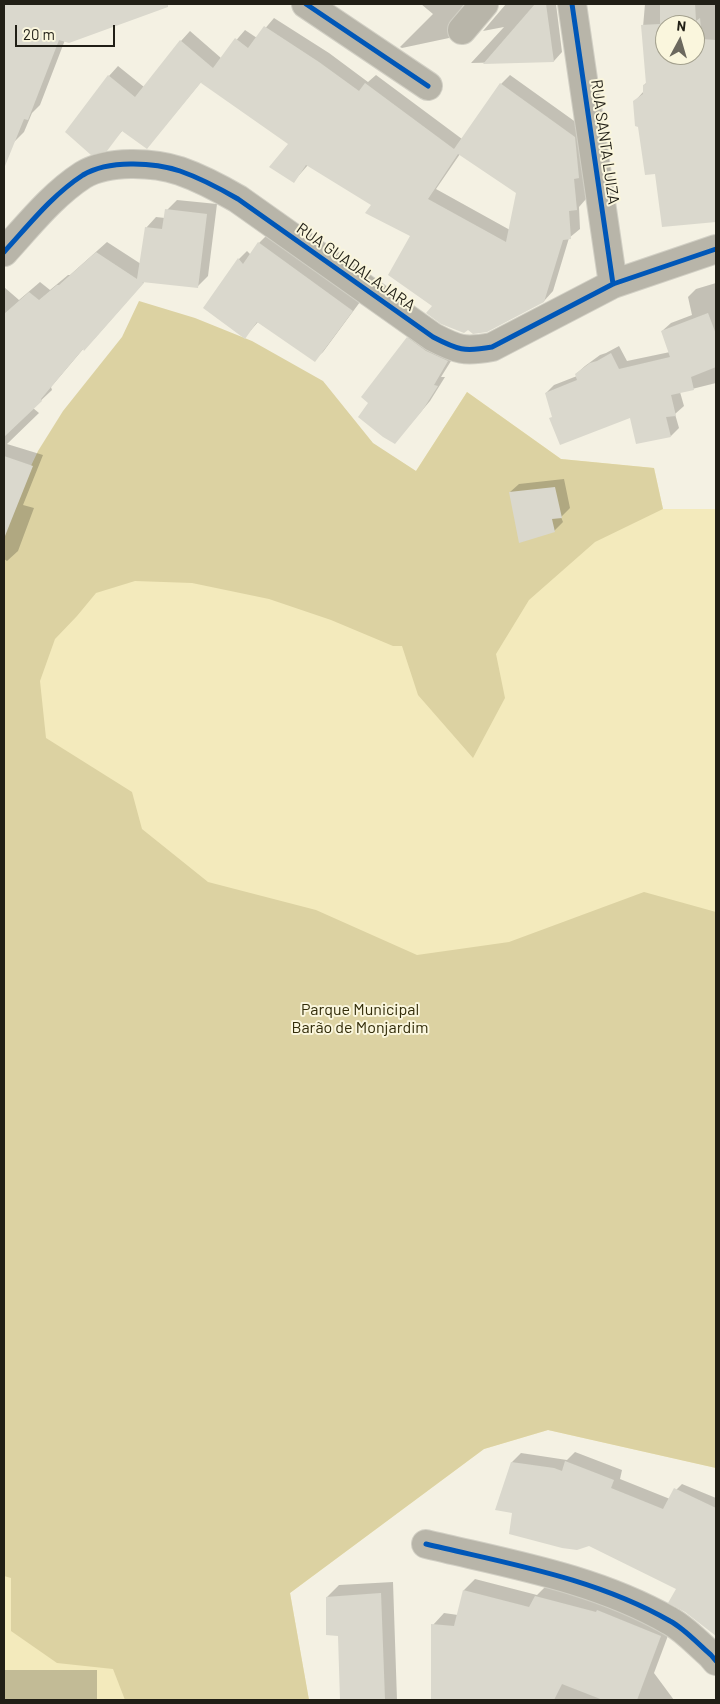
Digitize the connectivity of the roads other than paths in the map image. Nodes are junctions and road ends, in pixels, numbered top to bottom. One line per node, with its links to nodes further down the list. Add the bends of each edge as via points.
1 (306, 4): 5 (street)
2 (484, 4): 4 (street)
3 (572, 4): 8 (street, RUA SANTA LUIZA)
4 (462, 30)
5 (428, 86)
6 (716, 249): 8 (street, RUA GUADALAJARA)
7 (4, 252): 8 (street, RUA GUADALAJARA, via 52,201 84,175 109,165 141,164 178,170 238,199 433,337 452,347 472,351 492,347)
8 (613, 284)
9 (426, 1544): 10 (street, via 554,1574 619,1596 672,1622)
10 (716, 1661)

